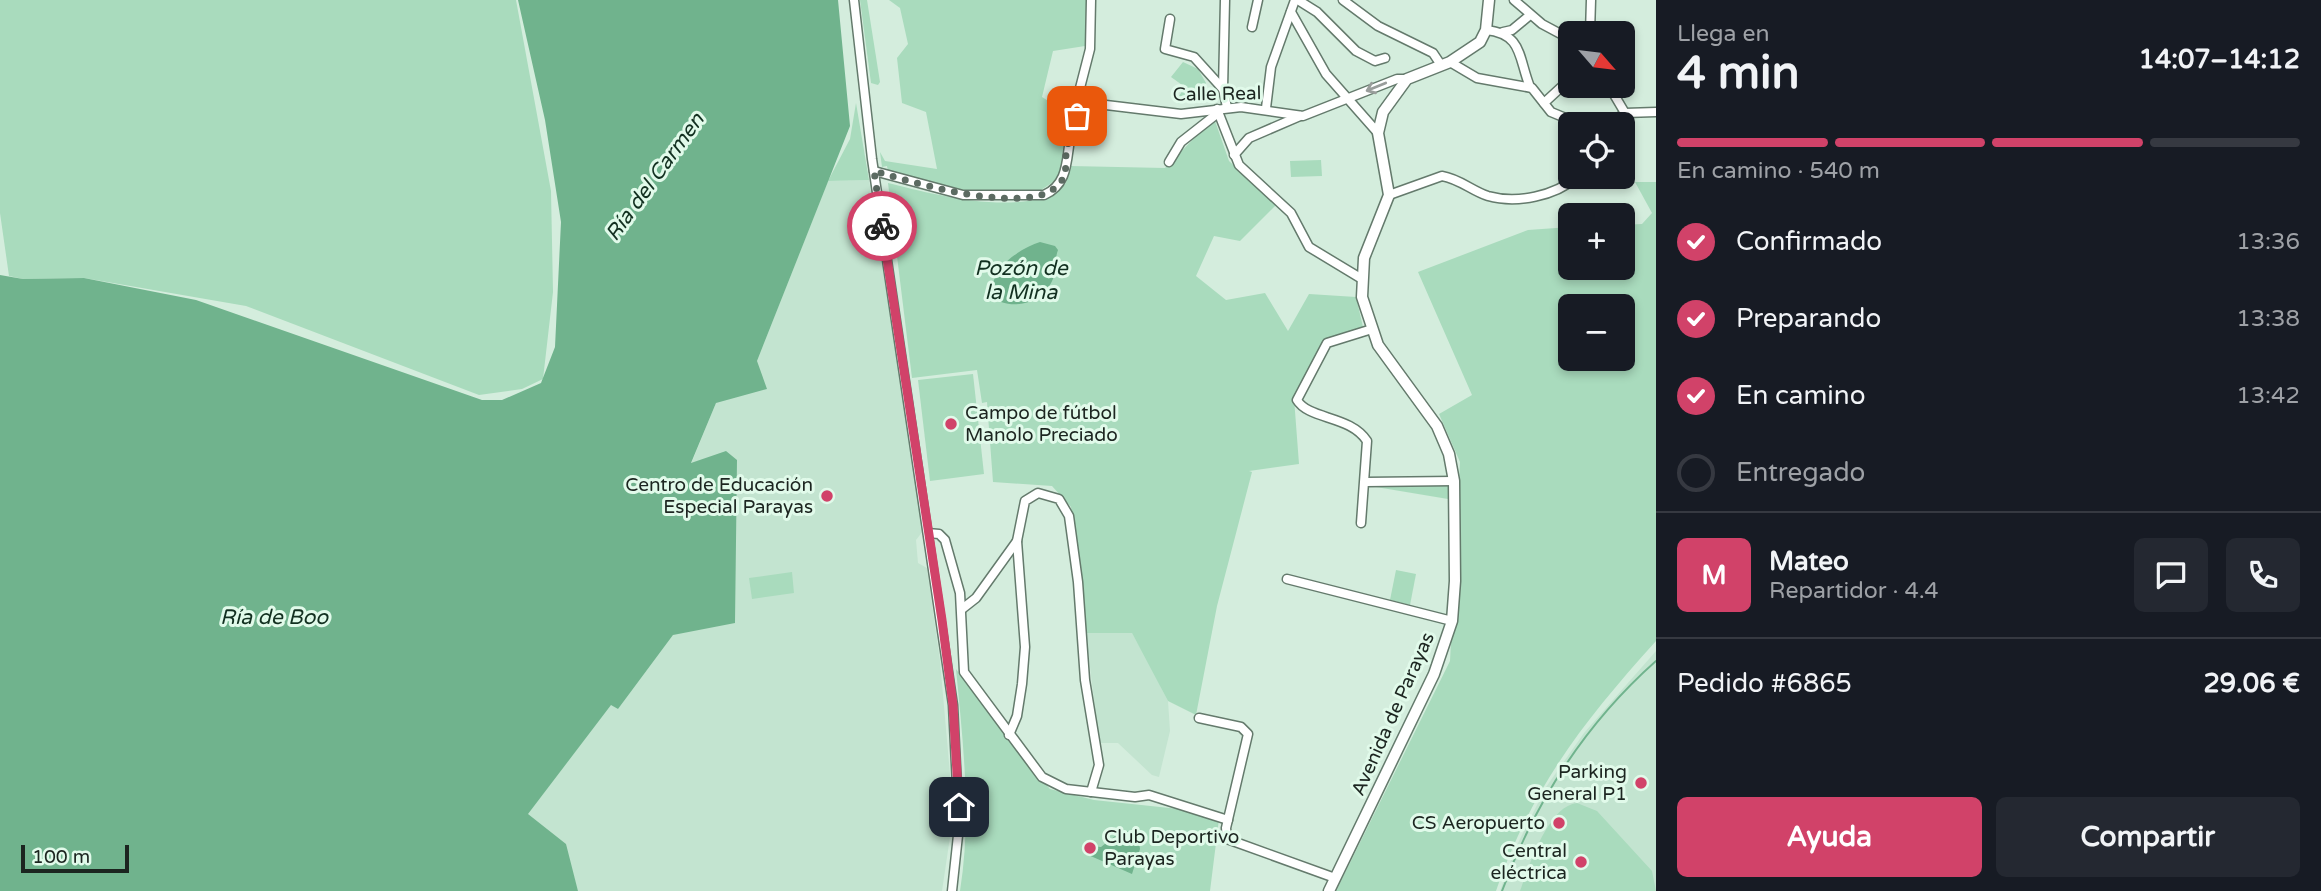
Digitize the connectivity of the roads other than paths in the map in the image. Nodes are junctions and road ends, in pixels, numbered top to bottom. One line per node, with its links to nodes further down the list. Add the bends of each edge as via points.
1 (854, 0): 37 (street)
2 (1091, 0): 26 (street, via 1090,49 1080,88)
3 (1225, 0): 22 (street)
4 (1258, 0): 14 (street)
5 (1296, 0): 10 (street); 18 (street, via 1317,12 1356,51 1375,61)
6 (1343, 0): 19 (street, via 1368,20)
7 (1489, 0): 15 (street)
8 (1514, 0): 11 (street)
9 (1591, 0): 13 (street)
10 (1291, 12): 24 (street); 28 (street, via 1271,67)
11 (1530, 15): 16 (street); 17 (street)
12 (1170, 19): 22 (street, via 1165,49 1194,57)
13 (1590, 21)
14 (1252, 27)
15 (1486, 30): 16 (street); 19 (street, via 1472,49)
16 (1503, 32): 21 (street, via 1514,43)
17 (1558, 32)
18 (1385, 58)
19 (1446, 64): 20 (street); 21 (street, via 1477,78)
20 (1407, 79): 24 (street, one-way to 24, via 1396,79); 34 (street, via 1383,112)
21 (1530, 87): 25 (street)
22 (1223, 89): 27 (street)
23 (1558, 90): 25 (street)
24 (1346, 100): 33 (street); 34 (street)
25 (1544, 103): 32 (street)
26 (1086, 106): 29 (street, Calle Real, via 1181,114); 37 (street, via 1077,116 1066,150 1065,177 1044,195 963,195)
27 (1227, 107): 28 (street, Calle Real); 29 (street, Calle Real)
28 (1266, 108): 33 (street, Calle Real)
29 (1218, 111): 35 (street); 36 (street, via 1181,142)
30 (1656, 112): 31 (street)
31 (1635, 113)
32 (1558, 115)
33 (1303, 116): 35 (street, via 1249,138)
34 (1378, 133): 39 (street)
35 (1234, 155): 40 (street, via 1291,213 1309,247)
36 (1169, 162)
37 (874, 171): 45 (street)
38 (1562, 189): 39 (street, via 1548,195 1495,197 1442,176)
39 (1389, 195): 40 (street, Avenida de Parayas, via 1364,258)
40 (1362, 279): 41 (street, Avenida de Parayas, via 1362,298)
41 (1372, 329): 42 (street, Avenida de Parayas, via 1385,355 1437,426); 43 (street, via 1327,343 1297,400 1303,407 1361,432 1369,450)
42 (1454, 481): 43 (street); 49 (street, Avenida de Parayas)
43 (1366, 482): 44 (street)
44 (1361, 523)
45 (928, 533): 48 (street, via 945,540); 55 (street, via 957,753 959,826)
46 (1017, 541): 48 (street, via 976,598); 51 (street, via 1024,646 1020,703); 52 (street, via 1026,499 1043,493 1059,499 1069,516 1099,765)
47 (1287, 579): 49 (street)
48 (962, 608): 51 (street, via 964,672)
49 (1452, 621): 54 (street, Avenida de Parayas, via 1429,686)
50 (1199, 718): 53 (street, via 1241,727 1248,734)
51 (1009, 735): 52 (street, via 1042,777 1060,787)
52 (1091, 792): 53 (street, via 1149,795)
53 (1228, 820): 54 (street, via 1226,836 1232,842)
54 (1335, 878): 56 (street, Avenida de Parayas)
55 (953, 891)
56 (1329, 891)

